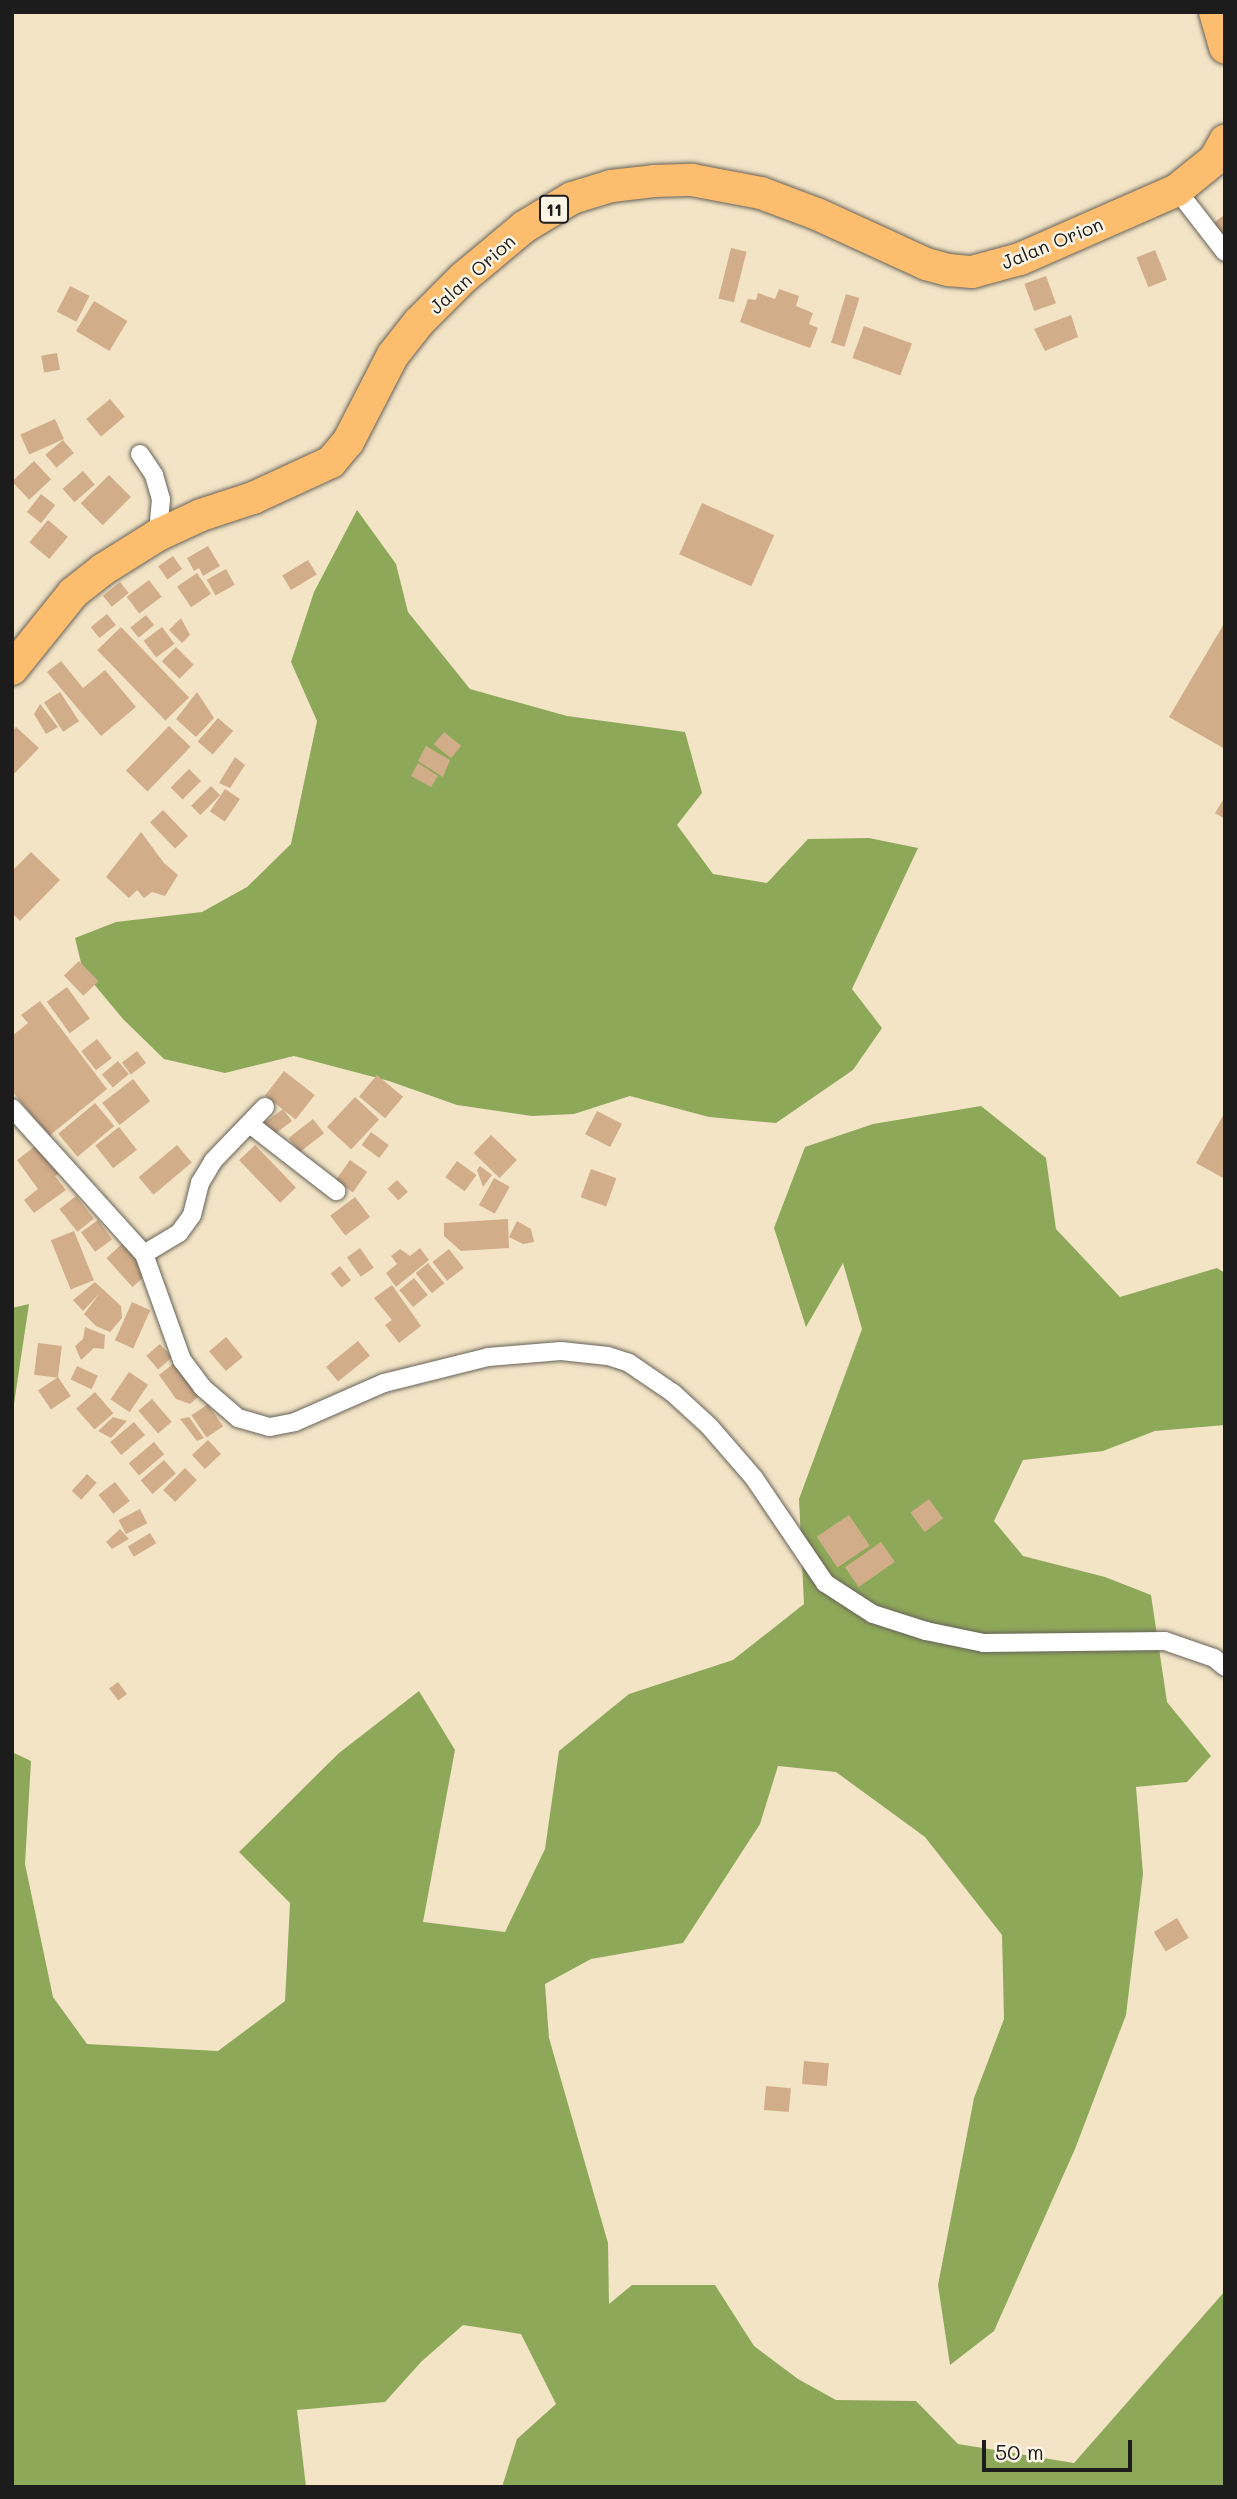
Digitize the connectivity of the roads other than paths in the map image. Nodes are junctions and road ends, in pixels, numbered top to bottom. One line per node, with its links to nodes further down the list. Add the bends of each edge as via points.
1 (1215, 12): 2 (highway)
2 (1225, 48)
3 (1225, 141): 4 (highway, Jalan Orion / 11, via 1215,159)
4 (1177, 190): 5 (street); 7 (highway, Jalan Orion / 11, via 1020,259 972,272 926,264 761,193 692,180 611,186 572,198 524,227 419,322 393,355 348,442 331,462)
5 (1225, 252)
6 (139, 454): 7 (street, via 154,475 162,499)
7 (158, 535): 8 (highway, Jalan Orion / 11, via 73,593)
8 (12, 669)
9 (265, 1107): 11 (street)
10 (12, 1108): 13 (street)
11 (251, 1125): 12 (street); 13 (street, via 213,1161 200,1183 192,1215 179,1233)
12 (336, 1191)
13 (144, 1254): 14 (street, via 182,1360 202,1387 238,1418 270,1427 295,1422 384,1383 488,1357 561,1351 608,1356 629,1363 673,1393 709,1426 754,1478 825,1583 873,1614 984,1643 1165,1641 1214,1658)
14 (1225, 1667)

